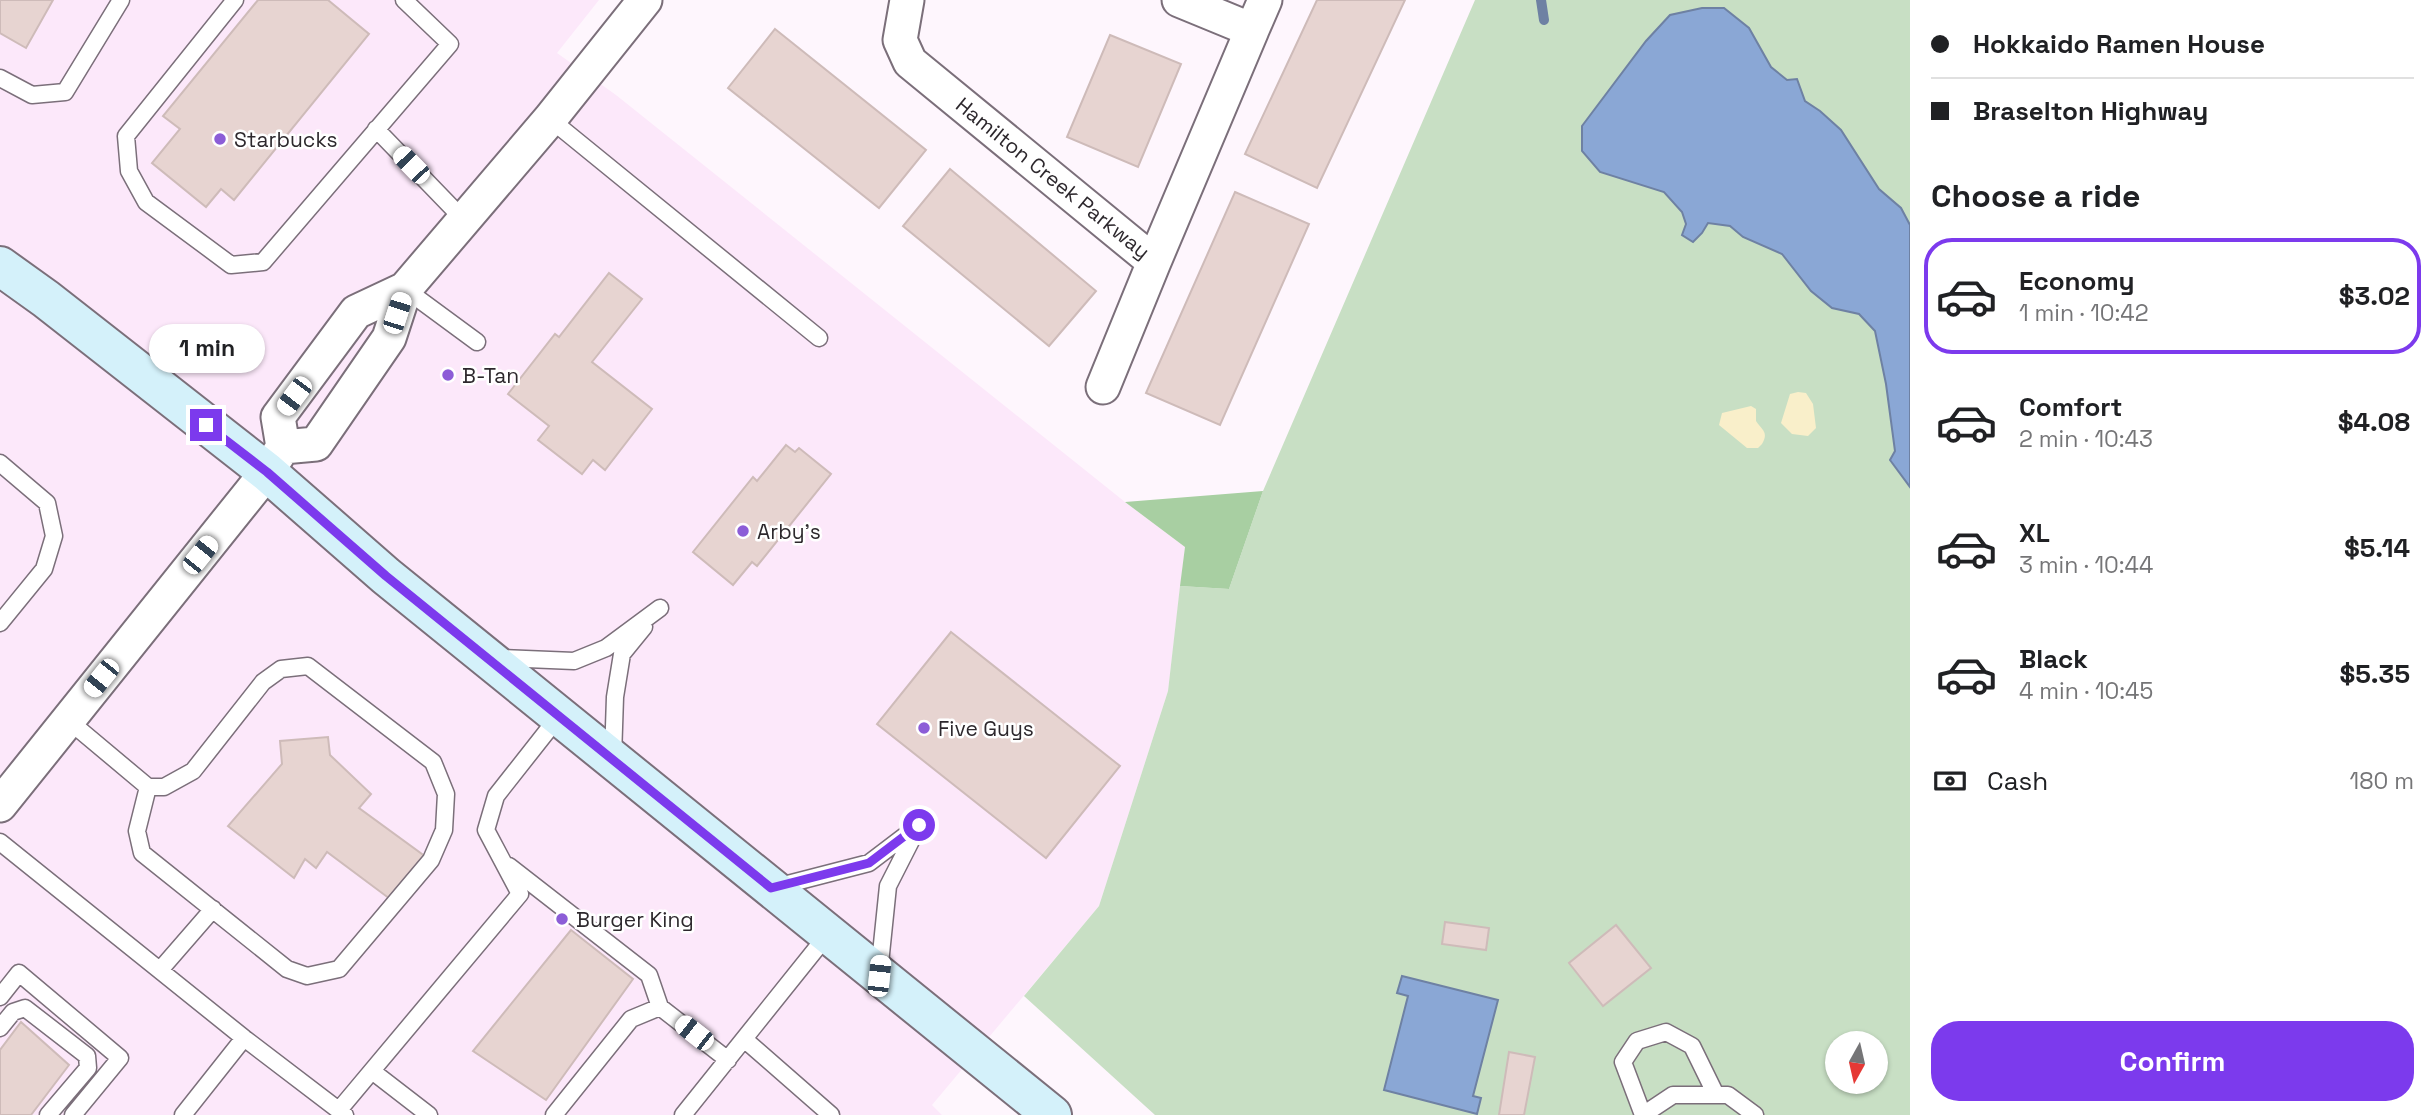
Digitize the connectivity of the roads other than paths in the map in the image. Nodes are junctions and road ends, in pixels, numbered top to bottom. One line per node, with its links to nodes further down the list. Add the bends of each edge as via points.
1 (121, 0): 9 (lane, via 65,92 32,95)
2 (234, 0): 11 (lane, via 127,135 129,171 146,202 231,265 264,262)
3 (404, 0): 11 (lane, via 450,44)
4 (645, 0): 10 (street)
5 (906, 0): 13 (street, Hamilton Creek Parkway, via 900,40 910,62)
6 (1179, 0): 8 (street)
7 (1265, 0): 8 (street, Hamilton Creek Parkway)
8 (1252, 30): 13 (street, Hamilton Creek Parkway)
9 (0, 78)
10 (550, 119): 12 (street); 16 (lane)
11 (376, 129): 12 (lane)
12 (463, 219): 15 (street)
13 (1154, 262): 18 (street)
14 (0, 266): 19 (main road)
15 (405, 289): 17 (lane); 19 (street, via 389,338 316,444); 19 (street, via 356,312 278,417)
16 (820, 338)
17 (477, 342)
18 (1103, 387)
19 (275, 460): 22 (main road, via 386,576); 24 (street)
20 (0, 463): 21 (lane, via 47,503 54,536 44,569)
21 (0, 623)
22 (486, 657): 23 (main road); 25 (lane, via 574,661 606,648 660,608 622,654)
23 (559, 716): 25 (main road); 29 (lane, via 496,796 486,830)
24 (68, 720): 26 (lane); 27 (street)
25 (613, 760): 30 (main road)
26 (148, 787): 31 (lane, via 137,831 142,853); 31 (lane, via 164,787 193,771 264,682 281,670 307,666 433,762 446,794 444,830 431,860 338,969 307,976 287,969)
27 (0, 805)
28 (0, 842): 33 (lane)
29 (503, 861): 36 (lane, via 649,975); 41 (lane, via 520,894)
30 (771, 888): 32 (main road); 34 (lane, via 869,863 919,825 888,886)
31 (212, 909): 33 (lane)
32 (828, 934): 34 (main road); 39 (lane)
33 (160, 970): 38 (lane)
34 (879, 976): 52 (main road)
35 (0, 997): 46 (lane, via 19,973 120,1058)
36 (660, 1007): 40 (lane); 49 (lane, via 631,1019)
37 (0, 1028): 45 (lane, via 13,1012 25,1008 87,1056 88,1068)
38 (244, 1038): 44 (lane); 47 (lane)
39 (744, 1040): 40 (lane); 43 (lane)
40 (727, 1060): 50 (lane)
41 (372, 1071): 44 (lane); 48 (lane)
42 (1716, 1095): 53 (lane, via 1673,1095); 53 (lane, via 1692,1046 1666,1032 1637,1041 1623,1062); 54 (lane, via 1728,1095)
43 (811, 1108): 51 (lane)
44 (342, 1113)
45 (48, 1115)
46 (73, 1115)
47 (183, 1115)
48 (429, 1115)
49 (554, 1115)
50 (683, 1115)
51 (831, 1115)
52 (1052, 1115)
53 (1643, 1115)
54 (1755, 1115)

